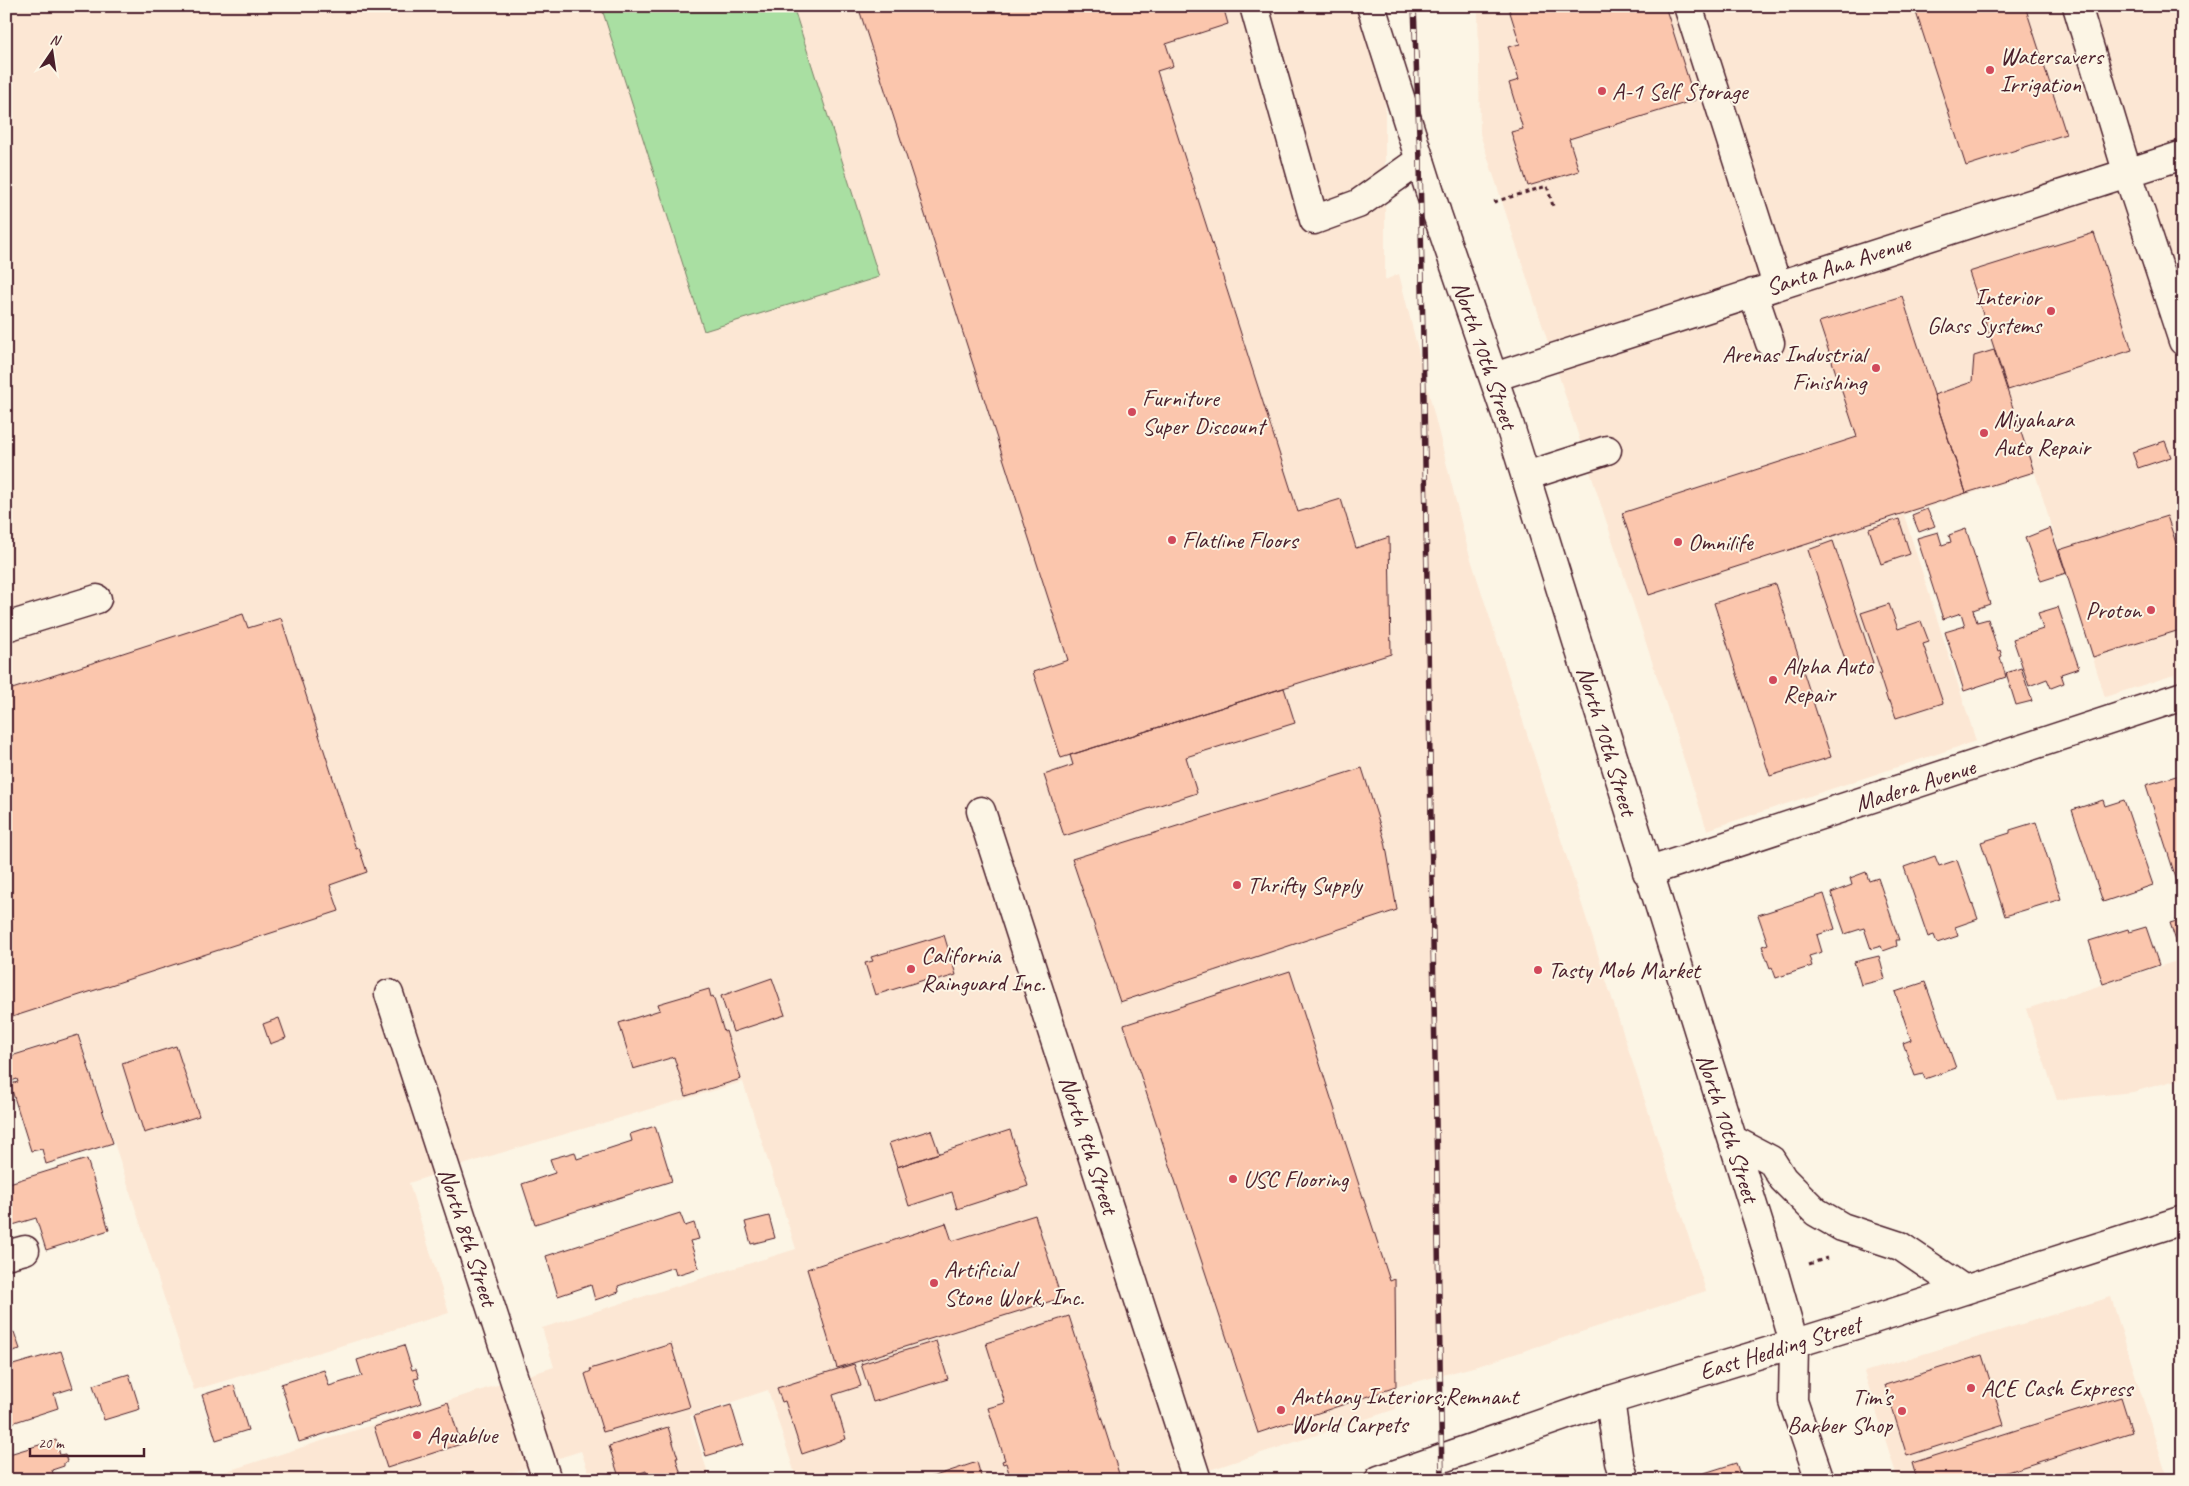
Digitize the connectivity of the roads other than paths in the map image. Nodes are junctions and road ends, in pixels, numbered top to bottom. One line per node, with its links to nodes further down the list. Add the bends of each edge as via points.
1 (1254, 6): 6 (street, via 1314,220 1358,204)
2 (1371, 6): 6 (street, North 10th Street)
3 (1688, 6): 8 (street, via 1709,72)
4 (2078, 6): 7 (street)
5 (2183, 155): 7 (street, Santa Ana Avenue)
6 (1420, 160): 11 (street, North 10th Street)
7 (2127, 172): 8 (street, Santa Ana Avenue); 9 (street)
8 (1765, 289): 10 (street); 11 (street, Santa Ana Avenue)
9 (2183, 341)
10 (1770, 343)
11 (1494, 377): 13 (street, North 10th Street)
12 (1607, 450): 13 (street)
13 (1526, 476): 18 (street, North 10th Street)
14 (97, 599): 15 (street)
15 (6, 627)
16 (2183, 696): 18 (street, Madera Avenue)
17 (981, 810): 26 (street, North 9th Street)
18 (1647, 872): 20 (street, North 10th Street)
19 (389, 994): 25 (street, North 8th Street)
20 (1733, 1140): 22 (street, via 1771,1160 1783,1179 1816,1212 1842,1226 1900,1246); 23 (street, North 10th Street)
21 (2183, 1220): 22 (street, East Hedding Street)
22 (1965, 1290): 23 (street, East Hedding Street)
23 (1794, 1343): 24 (street, East Hedding Street); 29 (street, North 10th Street, via 1793,1401)
24 (1610, 1400): 27 (street, East Hedding Street); 28 (street)
25 (547, 1480)
26 (1198, 1480)
27 (1380, 1480)
28 (1625, 1480)
29 (1820, 1480)

